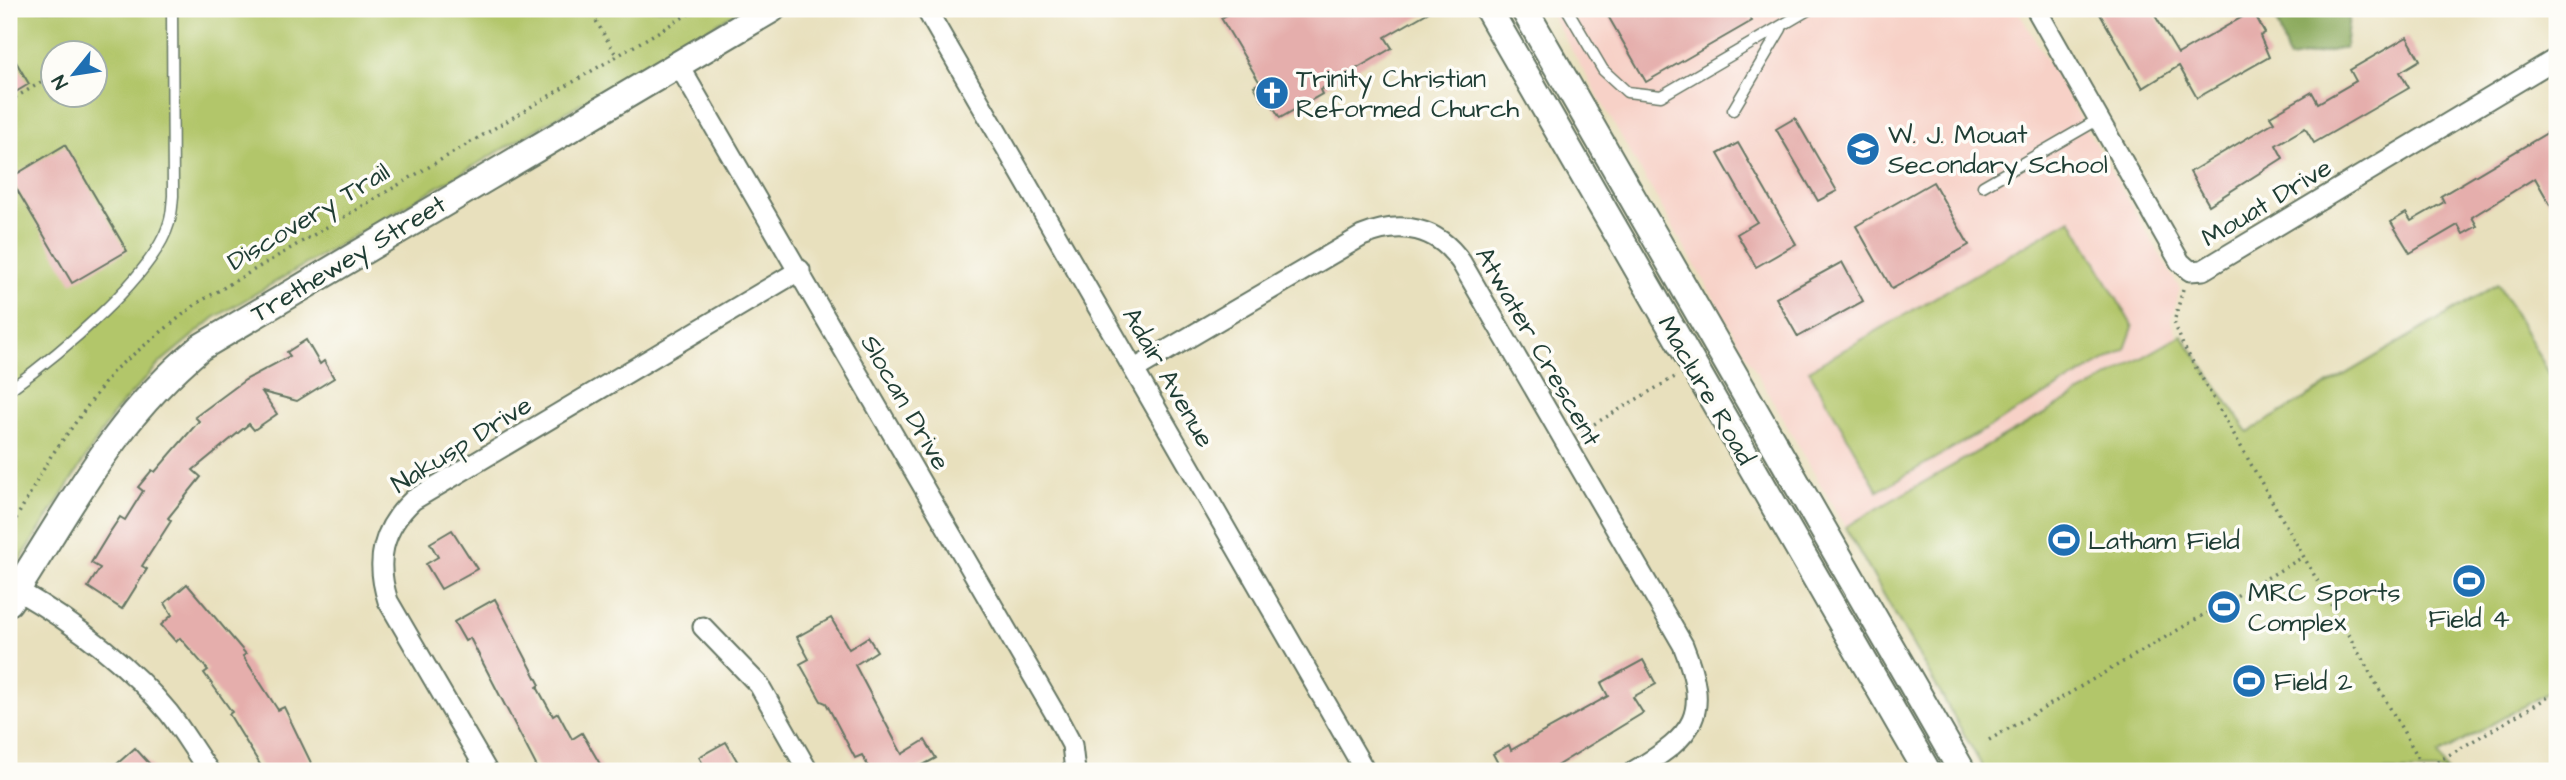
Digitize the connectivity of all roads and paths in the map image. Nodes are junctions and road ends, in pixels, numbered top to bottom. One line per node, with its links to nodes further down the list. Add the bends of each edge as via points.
1 (172, 9): 24 (lane, via 173,196 169,224 134,280)
2 (589, 9): 12 (path)
3 (697, 9): 12 (path, Discovery Trail)
4 (772, 9): 14 (main road, Trethewey Street)
5 (926, 9): 23 (street, Adair Avenue)
6 (1488, 9): 22 (main road, Maclure Road)
7 (1524, 9): 40 (main road, Maclure Road)
8 (1567, 9): 11 (lane, via 1603,71 1627,92 1661,96)
9 (1810, 9): 11 (lane)
10 (2036, 9): 18 (street, Mouat Drive)
11 (1782, 26): 17 (lane)
12 (616, 56): 26 (path, Discovery Trail, via 186,313 114,370 51,456)
13 (2557, 58): 21 (street, Mouat Drive, via 2203,270)
14 (678, 64): 20 (street, Slocan Drive); 28 (main road, Trethewey Street, via 201,347 169,374 108,444)
15 (38, 84): 16 (path)
16 (9, 101)
17 (1733, 110)
18 (2099, 119): 19 (lane); 21 (street, Mouat Drive, via 2180,262)
19 (1983, 186)
20 (800, 270): 34 (street, Nakusp Drive, via 413,500 398,514 381,553 380,578 388,601); 36 (street, Slocan Drive, via 1072,745)
21 (2190, 271): 27 (path, via 2174,322)
22 (1694, 367): 25 (path); 39 (main road, Maclure Road)
23 (1135, 369): 25 (street, Atwater Crescent, via 1362,236 1404,226 1437,237 1452,250); 37 (street, Adair Avenue)
24 (9, 390)
25 (1565, 441): 38 (street, Atwater Crescent, via 1683,645 1695,682 1695,714 1681,739)
26 (9, 531)
27 (2304, 557): 31 (path); 32 (path)
28 (13, 596): 33 (street, via 97,645 136,677 170,714)
29 (703, 627): 35 (street, via 759,684)
30 (2557, 692): 32 (path)
31 (1989, 740)
32 (2426, 770)
33 (209, 771)
34 (487, 771)
35 (808, 771)
36 (1075, 771)
37 (1366, 771)
38 (1634, 771)
39 (1927, 771)
40 (1962, 771)

